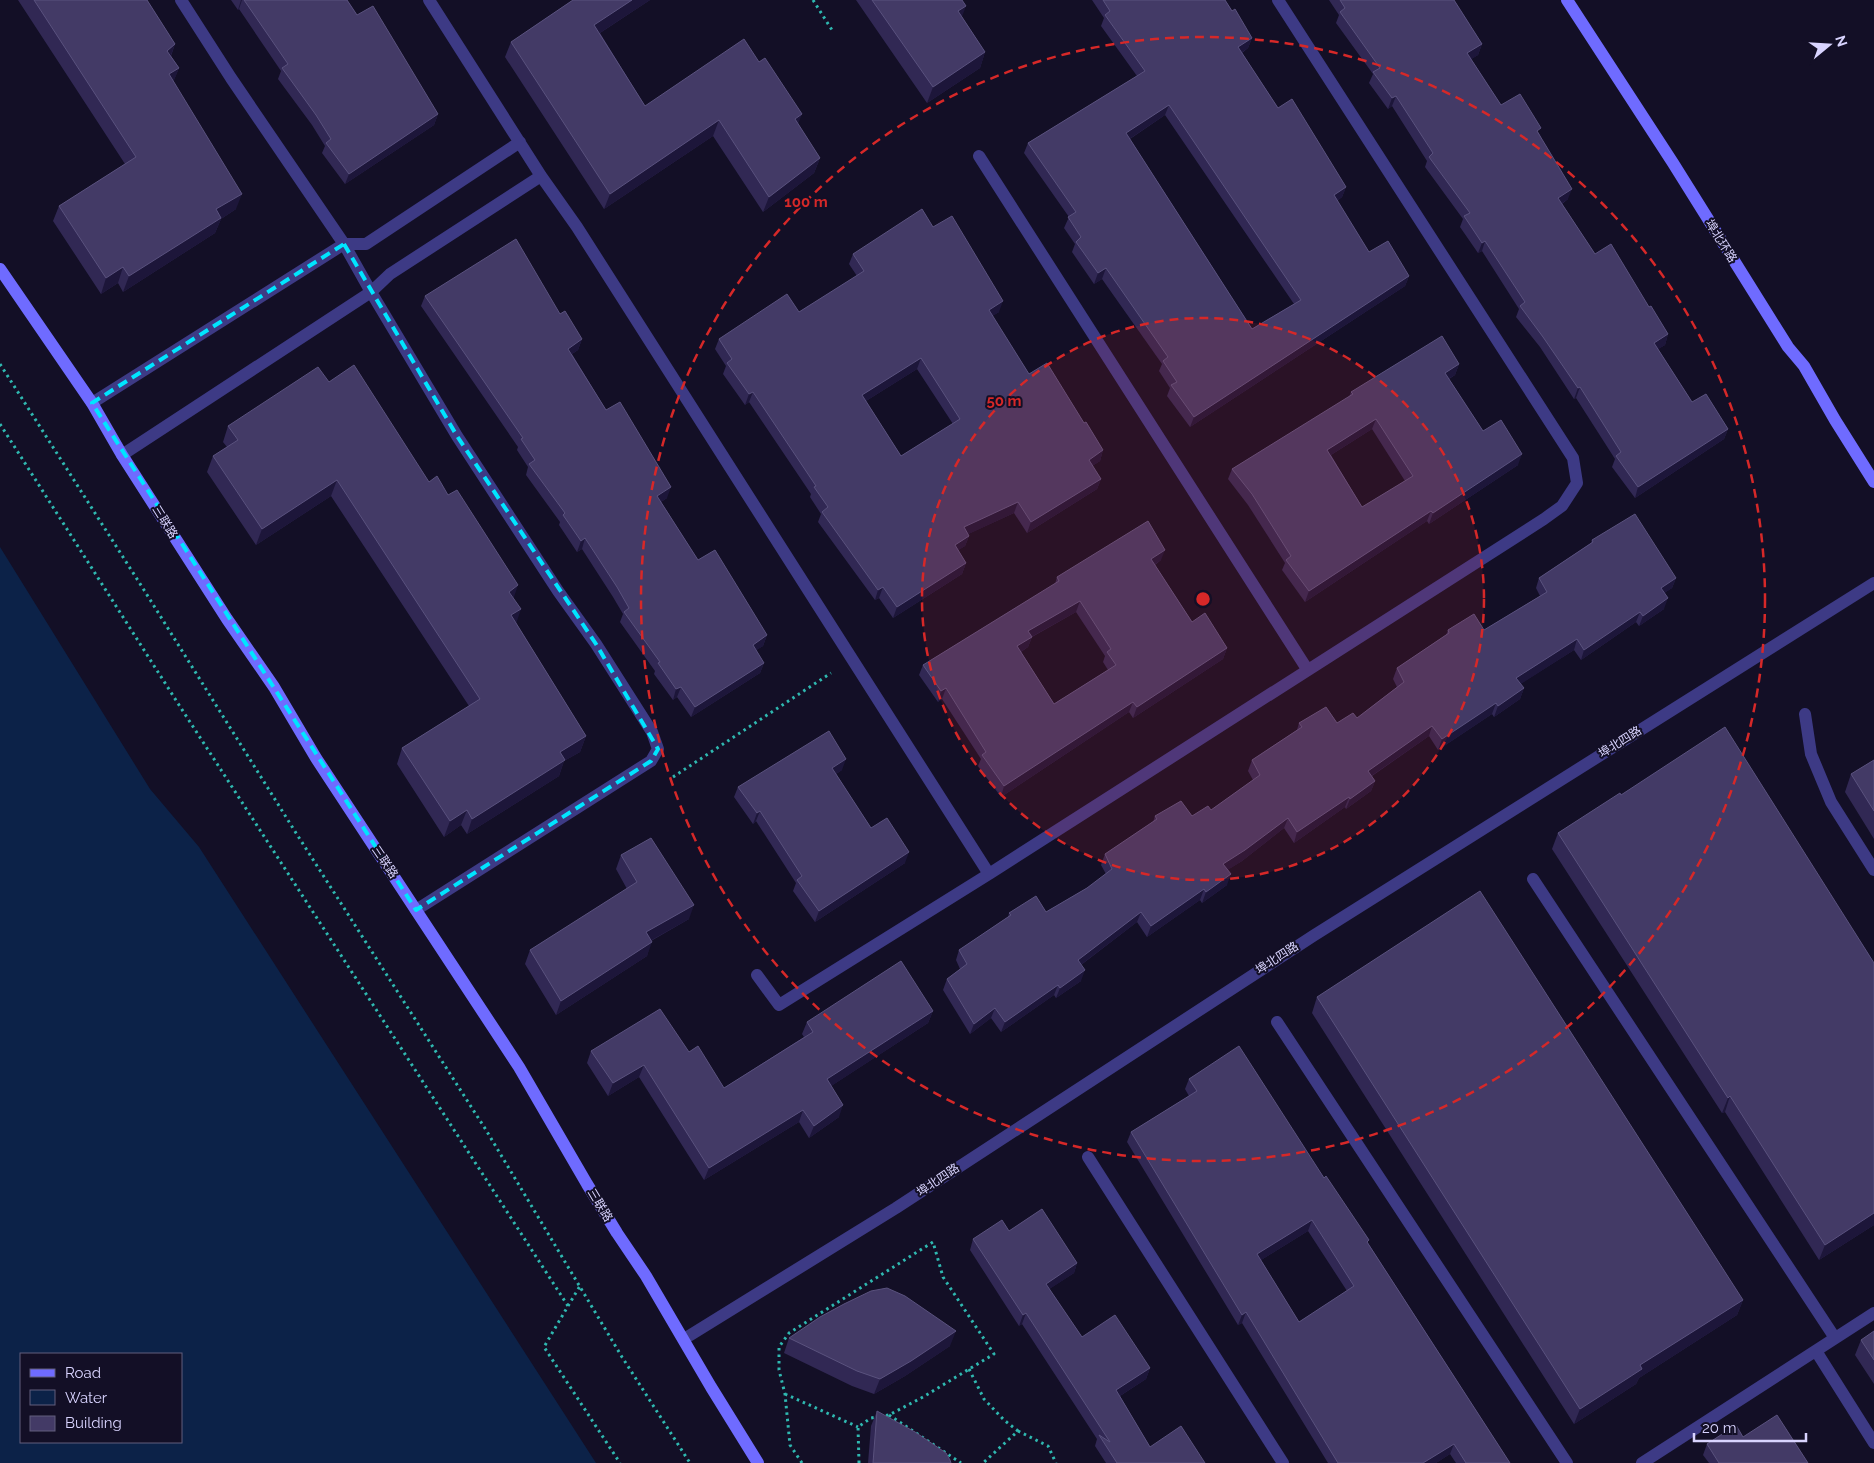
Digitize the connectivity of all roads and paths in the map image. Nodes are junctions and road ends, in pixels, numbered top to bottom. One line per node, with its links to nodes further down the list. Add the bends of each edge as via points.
1 (182, 0): 10 (street)
2 (429, 0): 7 (street)
3 (813, 0): 6 (path)
4 (1278, 0): 20 (street, via 1572,458 1577,483 1562,506 1544,519)
5 (1567, 0): 17 (main road, 埠北环路, via 1788,347 1804,366)
6 (832, 30)
7 (520, 142): 9 (street); 10 (street, via 366,244)
8 (979, 156): 20 (street)
9 (541, 176): 12 (street, via 390,274); 19 (street, via 577,227)
10 (344, 244): 12 (street); 14 (street)
11 (0, 269): 14 (main road, 三联路)
12 (371, 292): 16 (street); 26 (street, via 457,436 652,732 658,749 650,761)
13 (0, 364): 30 (path, via 486,1130)
14 (92, 403): 16 (main road, 三联路)
15 (0, 424): 31 (path)
16 (122, 455): 26 (main road, 三联路)
17 (1874, 482)
18 (1874, 583): 34 (street, 埠北四路, via 1297,946 896,1208)
19 (852, 659): 22 (path); 24 (street)
20 (1307, 670): 24 (street)
21 (1805, 714): 23 (street, via 1811,754 1831,802)
22 (670, 779)
23 (1874, 870)
24 (989, 874): 27 (street, via 779,1005)
25 (1533, 878): 33 (street)
26 (416, 910): 34 (main road, 三联路, via 519,1067 602,1209)
27 (757, 975)
28 (1277, 1022): 54 (street)
29 (1088, 1157): 53 (street)
30 (580, 1286): 31 (path); 45 (path)
31 (568, 1306): 44 (path, via 544,1346)
32 (1874, 1313): 33 (street)
33 (1836, 1338): 35 (street)
34 (684, 1339): 46 (main road, 三联路)
35 (1816, 1350): 41 (street); 43 (street)
36 (969, 1369): 37 (path, via 994,1354 943,1277 933,1242 789,1333 779,1347 779,1370); 38 (path); 40 (path, via 984,1399)
37 (785, 1394): 39 (path); 47 (path, via 790,1444)
38 (889, 1415): 39 (path, via 871,1418); 49 (path)
39 (858, 1428): 48 (path)
40 (1017, 1431): 42 (path); 52 (path, via 1048,1446)
41 (1874, 1443)
42 (988, 1459): 50 (path); 51 (path)
43 (1651, 1461)
44 (620, 1463)
45 (690, 1463)
46 (758, 1463)
47 (802, 1463)
48 (859, 1463)
49 (960, 1463)
50 (983, 1463)
51 (990, 1463)
52 (1056, 1463)
53 (1283, 1463)
54 (1567, 1463)

